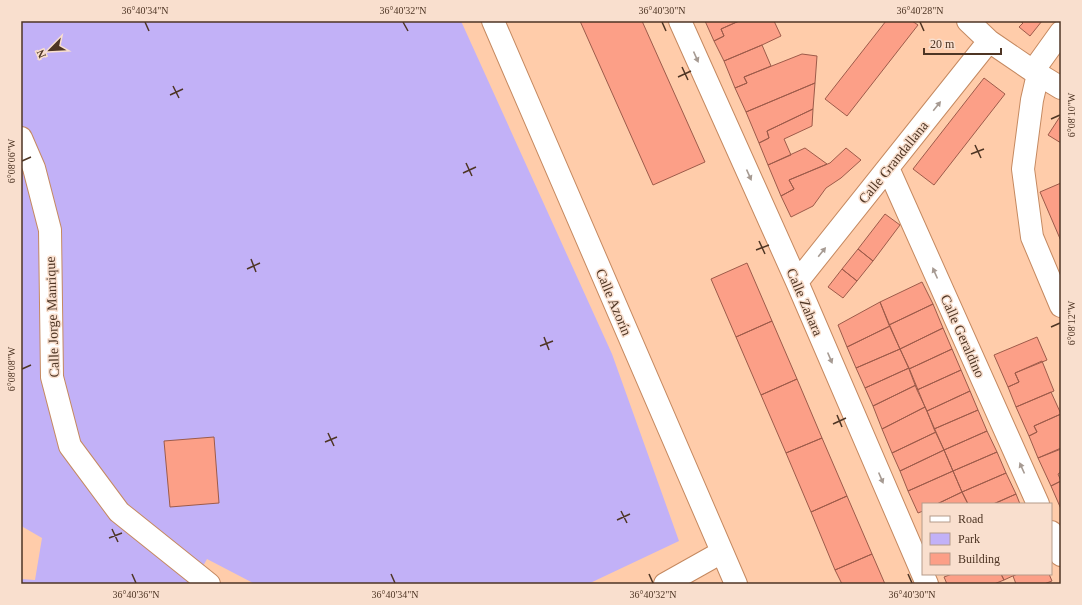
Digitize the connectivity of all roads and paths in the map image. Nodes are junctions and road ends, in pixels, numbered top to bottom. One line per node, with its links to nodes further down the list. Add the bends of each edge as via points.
1 (493, 21): 14 (street, Calle Azorín)
2 (680, 21): 10 (street, Calle Zahara, one-way to 10)
3 (968, 21): 5 (street)
4 (1061, 32): 6 (street)
5 (989, 41): 6 (street); 9 (street, Calle Grandallana, one-way to 5)
6 (1036, 72): 7 (street); 11 (street, via 1023,170 1032,238)
7 (1061, 88)
8 (21, 138): 18 (street, Calle Jorge Manrique, via 34,168 50,230 52,377 70,446 119,512)
9 (888, 168): 10 (street, Calle Grandallana, one-way to 9); 12 (street, Calle Geraldino, one-way to 9)
10 (797, 282): 16 (street, Calle Zahara, one-way to 16)
11 (1061, 306)
12 (1038, 503)
13 (1052, 534): 15 (street)
14 (722, 552): 17 (street); 20 (street, Calle Azorín)
15 (1061, 555)
16 (922, 572)
17 (688, 578): 19 (street)
18 (209, 584)
19 (665, 584)
20 (736, 584)

